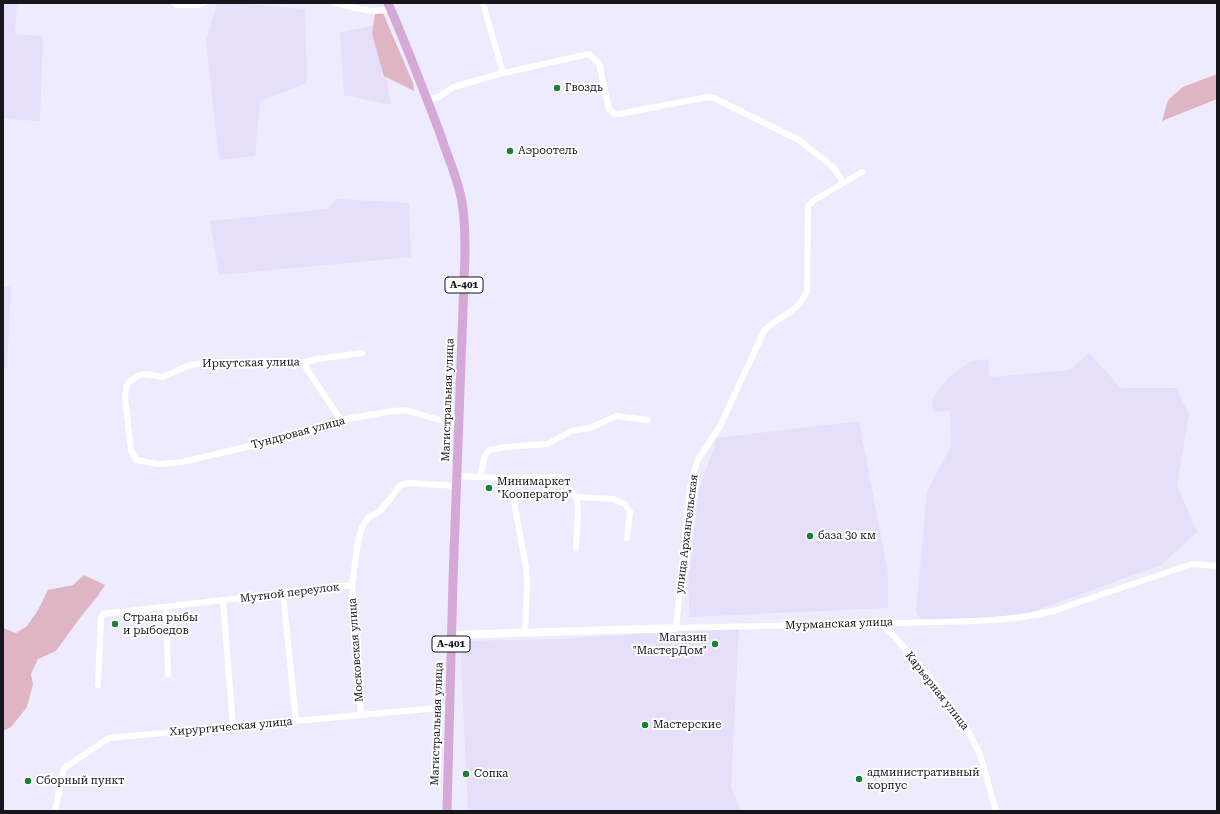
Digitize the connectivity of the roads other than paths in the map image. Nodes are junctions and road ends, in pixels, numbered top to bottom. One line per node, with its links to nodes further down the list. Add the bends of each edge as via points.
1 (174, 3): 2 (street)
2 (204, 3)
3 (334, 3): 5 (street, via 370,11)
4 (483, 3): 6 (street)
5 (390, 6): 7 (main road, Магистральная улица / А-401)
6 (503, 73): 7 (street, via 453,87 439,97); 9 (street, via 589,54 598,63 609,110 612,112 619,114 714,98 799,140 833,166)
7 (428, 100): 14 (main road, Магистральная улица / А-401, via 463,204 465,229)
8 (862, 172): 9 (street, улица Архангельская)
9 (843, 182): 29 (street, улица Архангельская, via 808,206 807,291 796,308 770,324 764,331 720,426 698,460 690,487)
10 (362, 353): 11 (street, Иркутская улица)
11 (304, 363): 12 (street); 15 (street, Иркутская улица, via 202,363 187,366 163,377 145,374 137,376 126,387 125,398 131,450)
12 (341, 420): 14 (street, Тундровая улица, via 406,410); 15 (street, Тундровая улица, via 306,433 182,462 159,464)
13 (648, 420): 17 (street, via 616,416 590,428 571,431 548,444 490,450 485,455)
14 (459, 426): 16 (main road, Магистральная улица / А-401)
15 (136, 460)
16 (457, 476): 17 (street); 19 (main road, Магистральная улица / А-401)
17 (480, 477): 18 (street)
18 (502, 478): 20 (street, via 559,477 564,479); 30 (street, via 513,496 526,568)
19 (457, 486): 24 (street, Мутной переулок, via 408,483 398,486 380,511 369,517 362,527); 31 (main road, Магистральная улица / А-401)
20 (576, 497): 21 (street, via 612,499 625,504 630,512); 22 (street)
21 (627, 538)
22 (576, 548)
23 (1217, 566): 28 (street, Мурманская улица, via 1192,564 1053,612 1030,617)
24 (352, 585): 25 (street, Мутной переулок); 35 (street, Московская улица)
25 (283, 593): 26 (street, Мутной переулок); 36 (street)
26 (222, 600): 27 (street, Мутной переулок); 37 (street)
27 (166, 607): 32 (street); 33 (street, Мутной переулок, via 103,614)
28 (882, 623): 29 (street, Мурманская улица); 40 (street, Карьерная улица, via 925,671 966,726 980,754)
29 (676, 628): 30 (street, Мурманская улица)
30 (525, 633): 31 (street, Мурманская улица)
31 (452, 635): 34 (main road, Магистральная улица / А-401)
32 (168, 674)
33 (98, 685)
34 (449, 707): 35 (street, Хирургическая улица); 39 (main road, Магистральная улица / А-401)
35 (361, 715): 36 (street, Хирургическая улица)
36 (296, 721): 37 (street, Хирургическая улица)
37 (233, 727): 38 (street, Хирургическая улица, via 109,738 64,768)
38 (55, 811)
39 (447, 811)
40 (996, 811)

